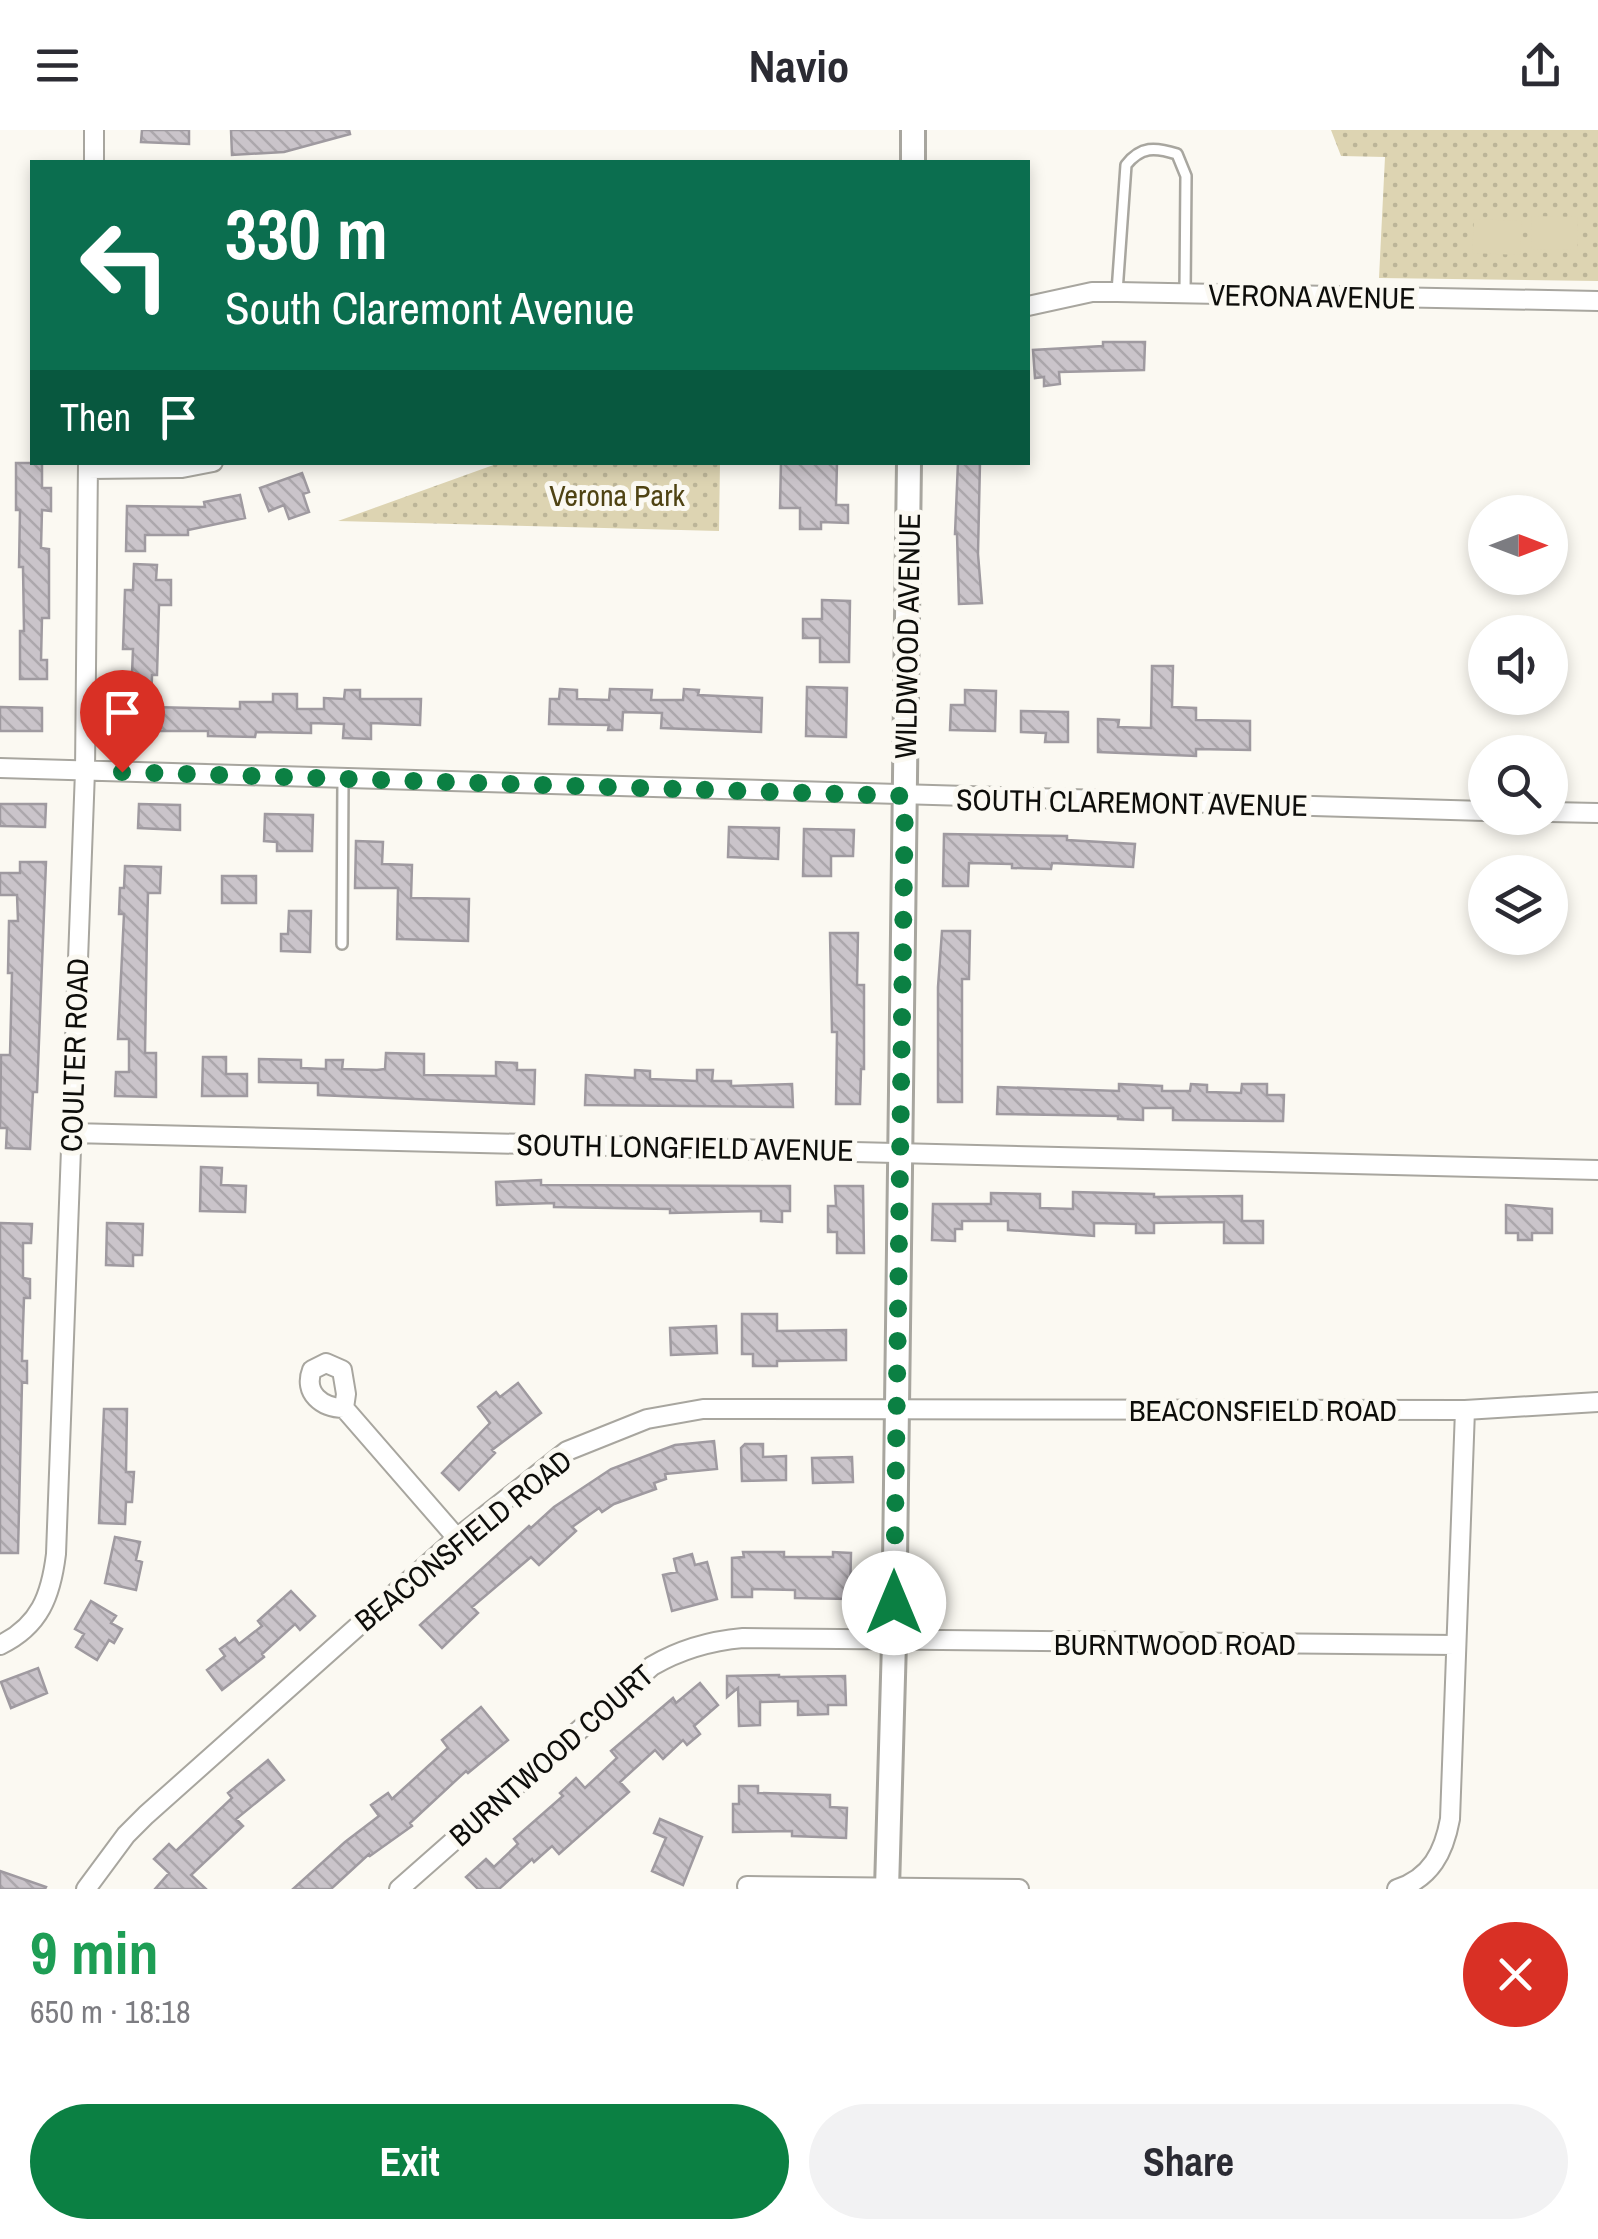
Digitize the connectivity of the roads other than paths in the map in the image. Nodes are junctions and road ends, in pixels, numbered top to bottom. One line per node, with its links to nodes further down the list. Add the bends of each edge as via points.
1 (94, 130): 3 (street)
2 (913, 130): 4 (street)
3 (94, 160)
4 (913, 160)
5 (1117, 292): 6 (street, VERONA AVENUE); 6 (lane, via 1126,165 1154,147 1177,154 1186,176); 8 (street, VERONA AVENUE)
6 (1185, 293): 7 (street, VERONA AVENUE)
7 (1598, 301)
8 (1030, 306)
9 (193, 465): 11 (street)
10 (909, 465): 15 (street, WILDWOOD AVENUE)
11 (88, 466): 13 (street, COULTER ROAD)
12 (0, 768): 13 (street, SOUTH CLAREMONT AVENUE)
13 (85, 771): 14 (street, SOUTH CLAREMONT AVENUE); 20 (street, COULTER ROAD)
14 (343, 779): 15 (street, SOUTH CLAREMONT AVENUE); 19 (lane)
15 (905, 796): 16 (street, SOUTH CLAREMONT AVENUE); 21 (street, WILDWOOD AVENUE)
16 (1468, 811)
17 (1568, 813): 18 (street)
18 (1598, 814)
19 (342, 944)
20 (71, 1132): 21 (street, SOUTH LONGFIELD AVENUE); 29 (street, COULTER ROAD, via 52,1588 18,1635)
21 (898, 1152): 22 (street, SOUTH LONGFIELD AVENUE); 26 (street, WILDWOOD AVENUE)
22 (1598, 1170)
23 (1598, 1402): 25 (street, BEACONSFIELD ROAD)
24 (344, 1408): 27 (street)
25 (1465, 1410): 26 (street, BEACONSFIELD ROAD); 30 (street)
26 (895, 1411): 27 (street, BEACONSFIELD ROAD, via 703,1409 647,1419 567,1451); 28 (street, WILDWOOD AVENUE)
27 (457, 1538): 33 (street, BEACONSFIELD ROAD, via 146,1815)
28 (894, 1642): 30 (street, BURNTWOOD ROAD); 32 (street, WILDWOOD AVENUE); 34 (street, BURNTWOOD COURT, via 743,1638 669,1656 617,1694)
29 (0, 1645)
30 (1456, 1646): 36 (street, via 1446,1839 1430,1868)
31 (747, 1886): 32 (street)
32 (887, 1888): 35 (street)
33 (86, 1889)
34 (400, 1889)
35 (1020, 1889)
36 (1396, 1889)

